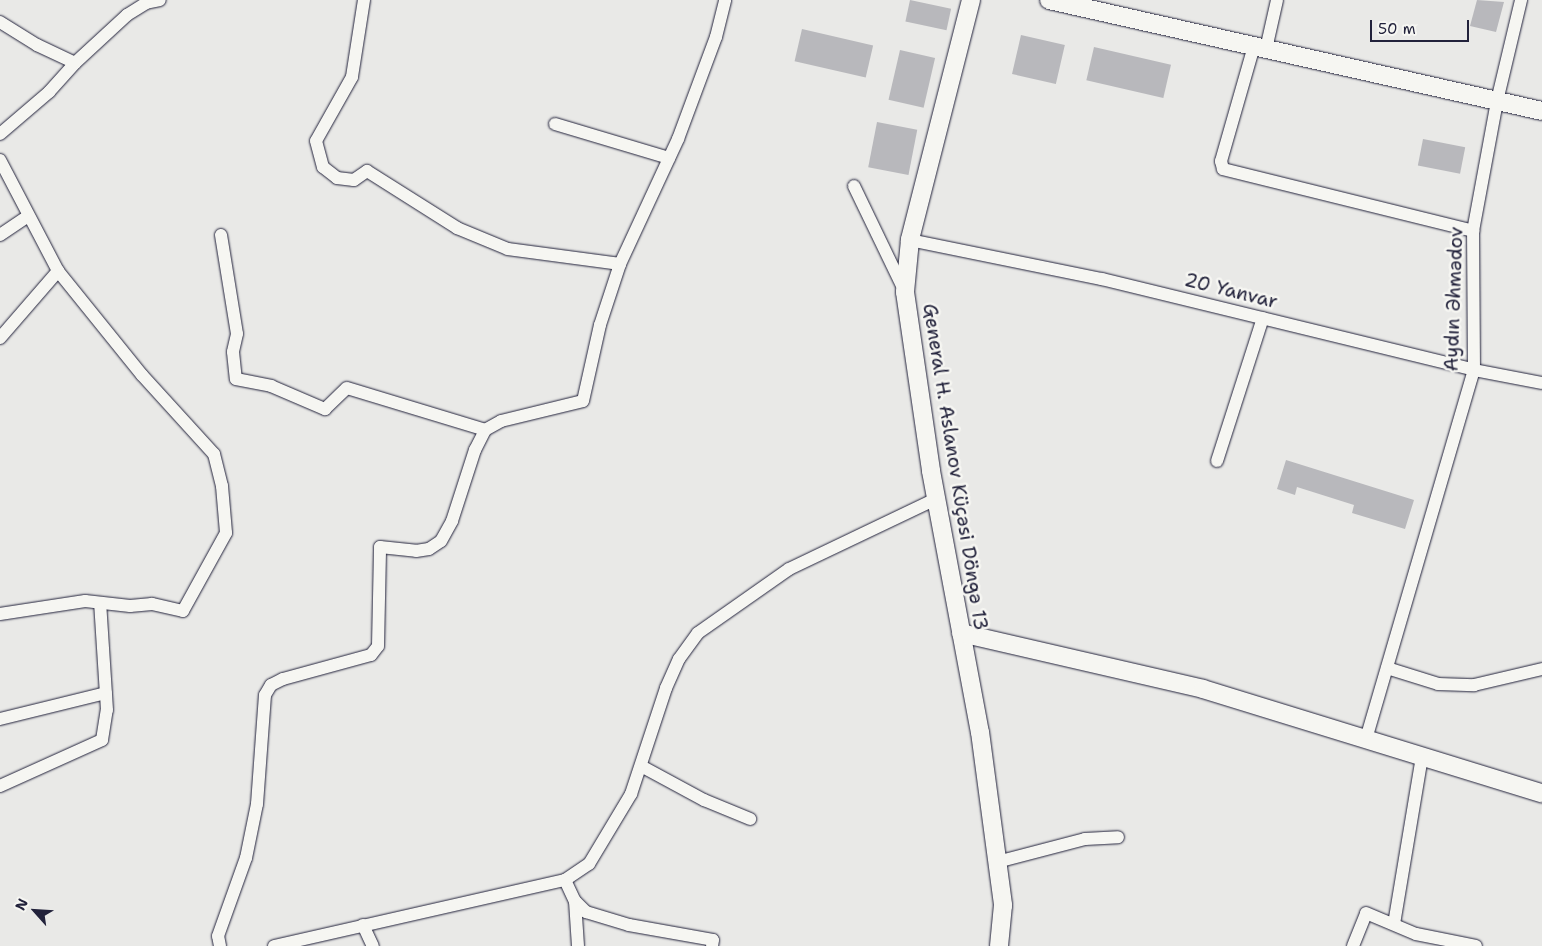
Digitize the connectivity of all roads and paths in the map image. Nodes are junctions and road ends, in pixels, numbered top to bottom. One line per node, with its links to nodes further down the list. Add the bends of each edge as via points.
1 (160, 0): 10 (street, via 146,3 127,15)
2 (364, 0): 23 (street, via 352,77 316,141 323,167 337,178 354,180 367,171 456,228 508,249)
3 (725, 0): 15 (street, via 716,37)
4 (971, 0): 22 (main road, General H. Aslanov Küçəsi Döngə 13)
5 (1049, 0): 9 (main road)
6 (1277, 0): 9 (street)
7 (1521, 0): 11 (street, Aydın Əhmədov)
8 (0, 22): 10 (street)
9 (1260, 48): 11 (main road); 19 (street, via 1220,161 1223,169)
10 (75, 63): 14 (street, via 50,92)
11 (1497, 101): 12 (main road); 19 (street, Aydın Əhmədov)
12 (1542, 111)
13 (554, 124): 15 (street)
14 (0, 134)
15 (669, 158): 23 (street)
16 (0, 160): 18 (street)
17 (854, 186): 25 (street)
18 (28, 216): 20 (street); 24 (street)
19 (1473, 231): 28 (street, Aydın Əhmədov)
20 (0, 235)
21 (221, 235): 30 (street, via 237,334 233,352 236,379 271,386 325,409 347,388)
22 (910, 240): 25 (main road, General H. Aslanov Küçəsi Döngə 13); 26 (street, 20 Yanvar, via 1102,279)
23 (620, 264): 30 (street, via 600,325 583,401 500,420)
24 (58, 271): 27 (street); 33 (street, via 142,375 214,454 222,486 226,533 183,611 152,604)
25 (904, 292): 32 (main road, General H. Aslanov Küçəsi Döngə 13)
26 (1263, 318): 28 (street, 20 Yanvar); 31 (street)
27 (0, 338)
28 (1474, 370): 29 (street, 20 Yanvar); 36 (street, Aydın Əhmədov)
29 (1542, 383)
30 (485, 430): 53 (street, via 475,450 452,521 441,541 429,549 380,547 378,646 371,655 283,679 271,685 265,695 257,804 246,858 218,936)
31 (1217, 461)
32 (936, 499): 35 (main road, General H. Aslanov Küçəsi Döngə 13); 42 (street, via 789,569 698,633 679,659 666,688)
33 (100, 603): 34 (street, via 85,601); 38 (street)
34 (0, 614)
35 (961, 632): 40 (main road, via 1203,689); 47 (main road, General H. Aslanov Küçəsi Döngə 13, via 980,732)
36 (1387, 668): 37 (street, via 1438,684 1474,685); 40 (street, Aydın Əhmədov)
37 (1542, 669)
38 (106, 693): 39 (street); 43 (street, via 102,740)
39 (0, 719)
40 (1366, 739): 41 (main road)
41 (1422, 757): 44 (main road); 50 (street)
42 (641, 766): 45 (street, via 704,800); 48 (street, via 611,832 589,864)
43 (0, 786)
44 (1542, 793)
45 (750, 819)
46 (1118, 837): 47 (street, via 1085,839)
47 (997, 862): 58 (main road, General H. Aslanov Küçəsi Döngə 13, via 1003,905)
48 (565, 880): 49 (street); 51 (street)
49 (575, 901): 56 (street); 57 (street, via 586,912 629,925 713,940)
50 (1394, 924): 52 (street, via 1416,934); 59 (street, via 1366,913)
51 (363, 925): 54 (street); 55 (street)
52 (1469, 945)
53 (220, 946)
54 (274, 946)
55 (373, 946)
56 (578, 946)
57 (712, 946)
58 (999, 946)
59 (1353, 946)

